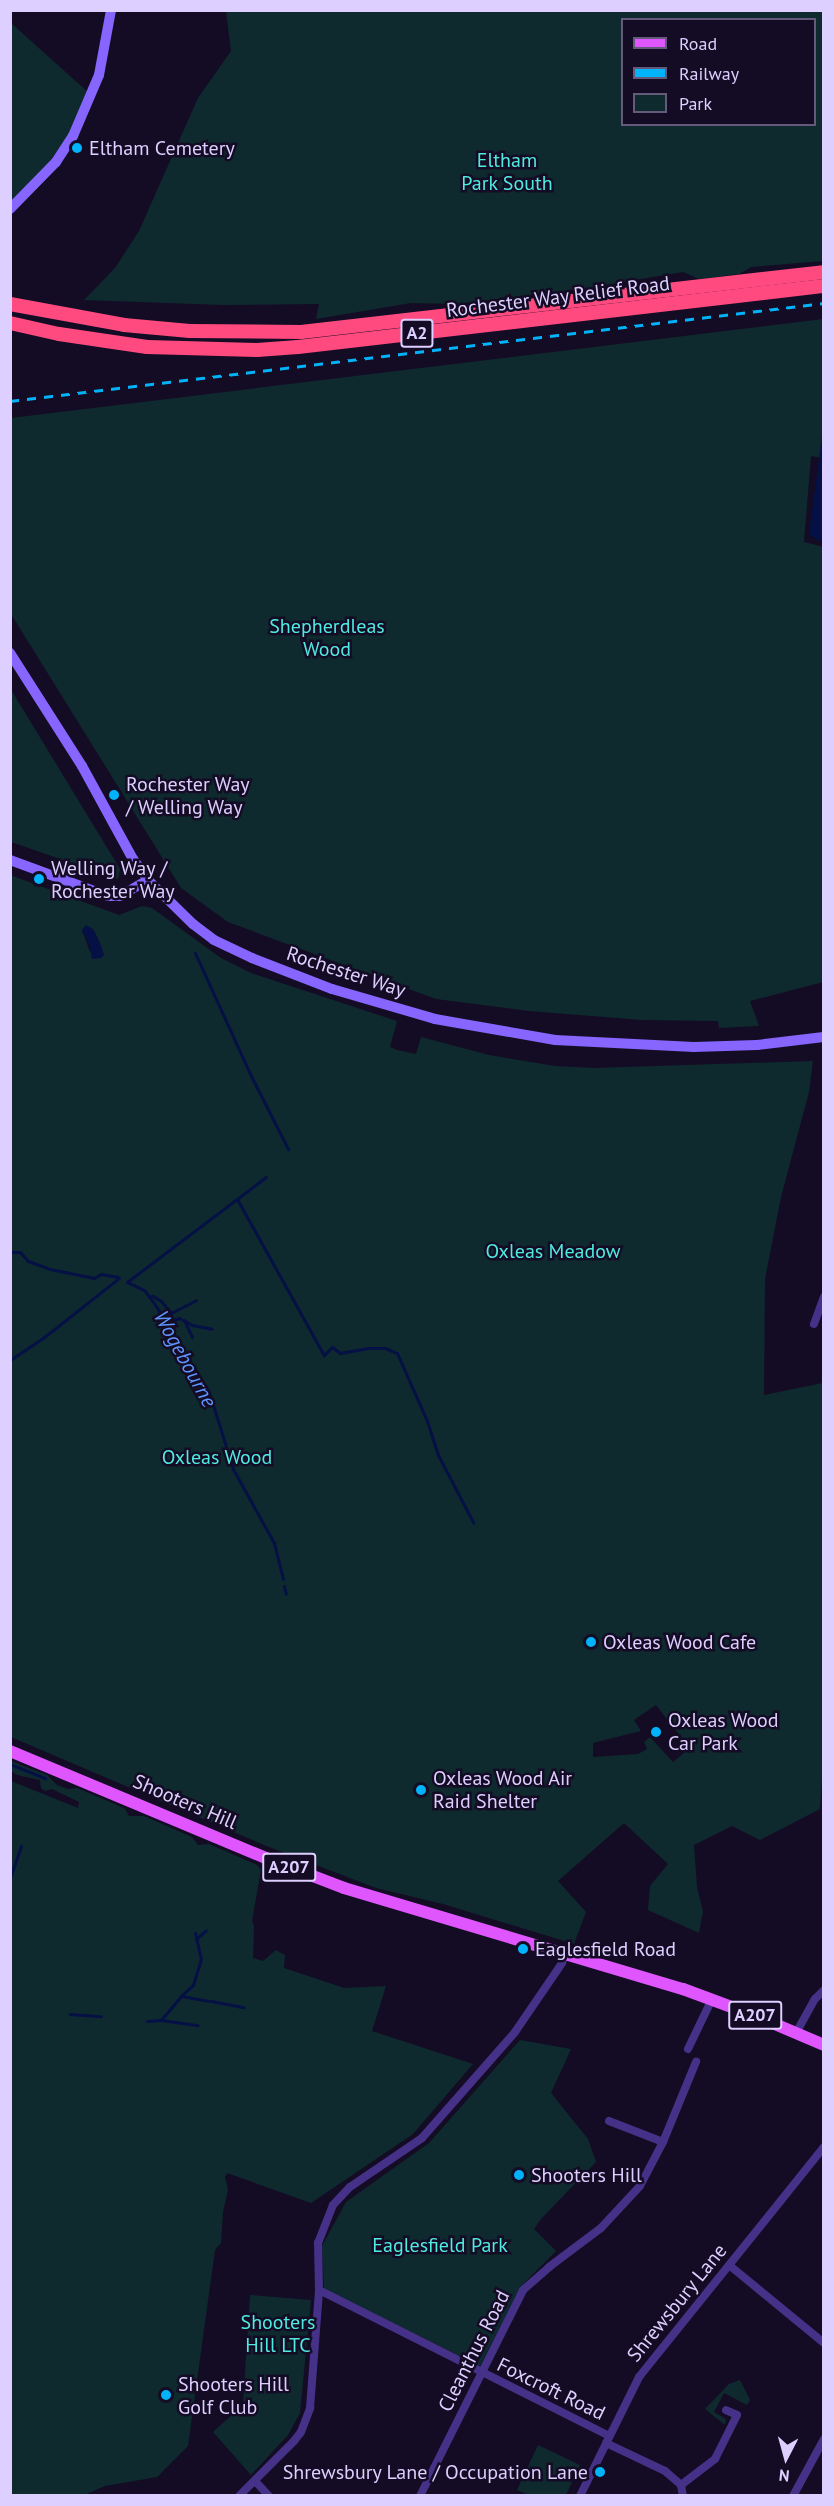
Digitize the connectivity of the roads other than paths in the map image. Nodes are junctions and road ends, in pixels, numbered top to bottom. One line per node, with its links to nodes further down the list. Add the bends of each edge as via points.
1 (111, 10): 2 (street, via 99,75 78,126 56,162)
2 (10, 209)
3 (824, 272): 5 (highway, Rochester Way Relief Road / A2, via 301,332 190,332 124,325)
4 (824, 286): 6 (highway, Rochester Way Relief Road / A2, via 257,350 147,347)
5 (10, 304)
6 (10, 323)
7 (10, 653): 9 (street, Rochester Way)
8 (10, 860): 9 (street, via 108,896 120,896)
9 (148, 880): 10 (street, Rochester Way, via 193,924 214,940 249,957 332,989 435,1019 555,1040 614,1044 757,1045)
10 (824, 1037)
11 (824, 1297): 12 (street)
12 (814, 1324)
13 (10, 1751): 14 (main road, Shooters Hill / A207, via 344,1888)
14 (566, 1953): 16 (main road, Shooters Hill / A207); 25 (street, via 515,2032 422,2138 350,2187 333,2205 318,2243)
15 (824, 1990): 17 (street, via 814,1999)
16 (712, 1999): 17 (main road, Shooters Hill / A207); 19 (street)
17 (796, 2033): 18 (main road, Shooters Hill / A207)
18 (824, 2045)
19 (688, 2049)
20 (696, 2062): 22 (street, Cleanthus Road)
21 (609, 2121): 22 (street)
22 (663, 2142): 27 (street, Cleanthus Road, via 646,2177 616,2214 524,2290)
23 (824, 2147): 24 (street, Shrewsbury Lane)
24 (729, 2265): 26 (street); 30 (street, Shrewsbury Lane, via 639,2377)
25 (319, 2290): 27 (street, Foxcroft Road); 31 (street, via 308,2415 294,2441)
26 (824, 2343)
27 (481, 2373): 30 (street, Foxcroft Road); 35 (street, Cleanthus Road)
28 (726, 2410): 32 (street, via 737,2415 715,2459)
29 (824, 2439): 38 (street)
30 (607, 2440): 32 (street, Foxcroft Road, via 665,2471); 36 (street, Shrewsbury Lane)
31 (255, 2481): 33 (street); 34 (street)
32 (681, 2485): 37 (street)
33 (239, 2496)
34 (269, 2496)
35 (420, 2496)
36 (580, 2496)
37 (683, 2496)
38 (793, 2496)

